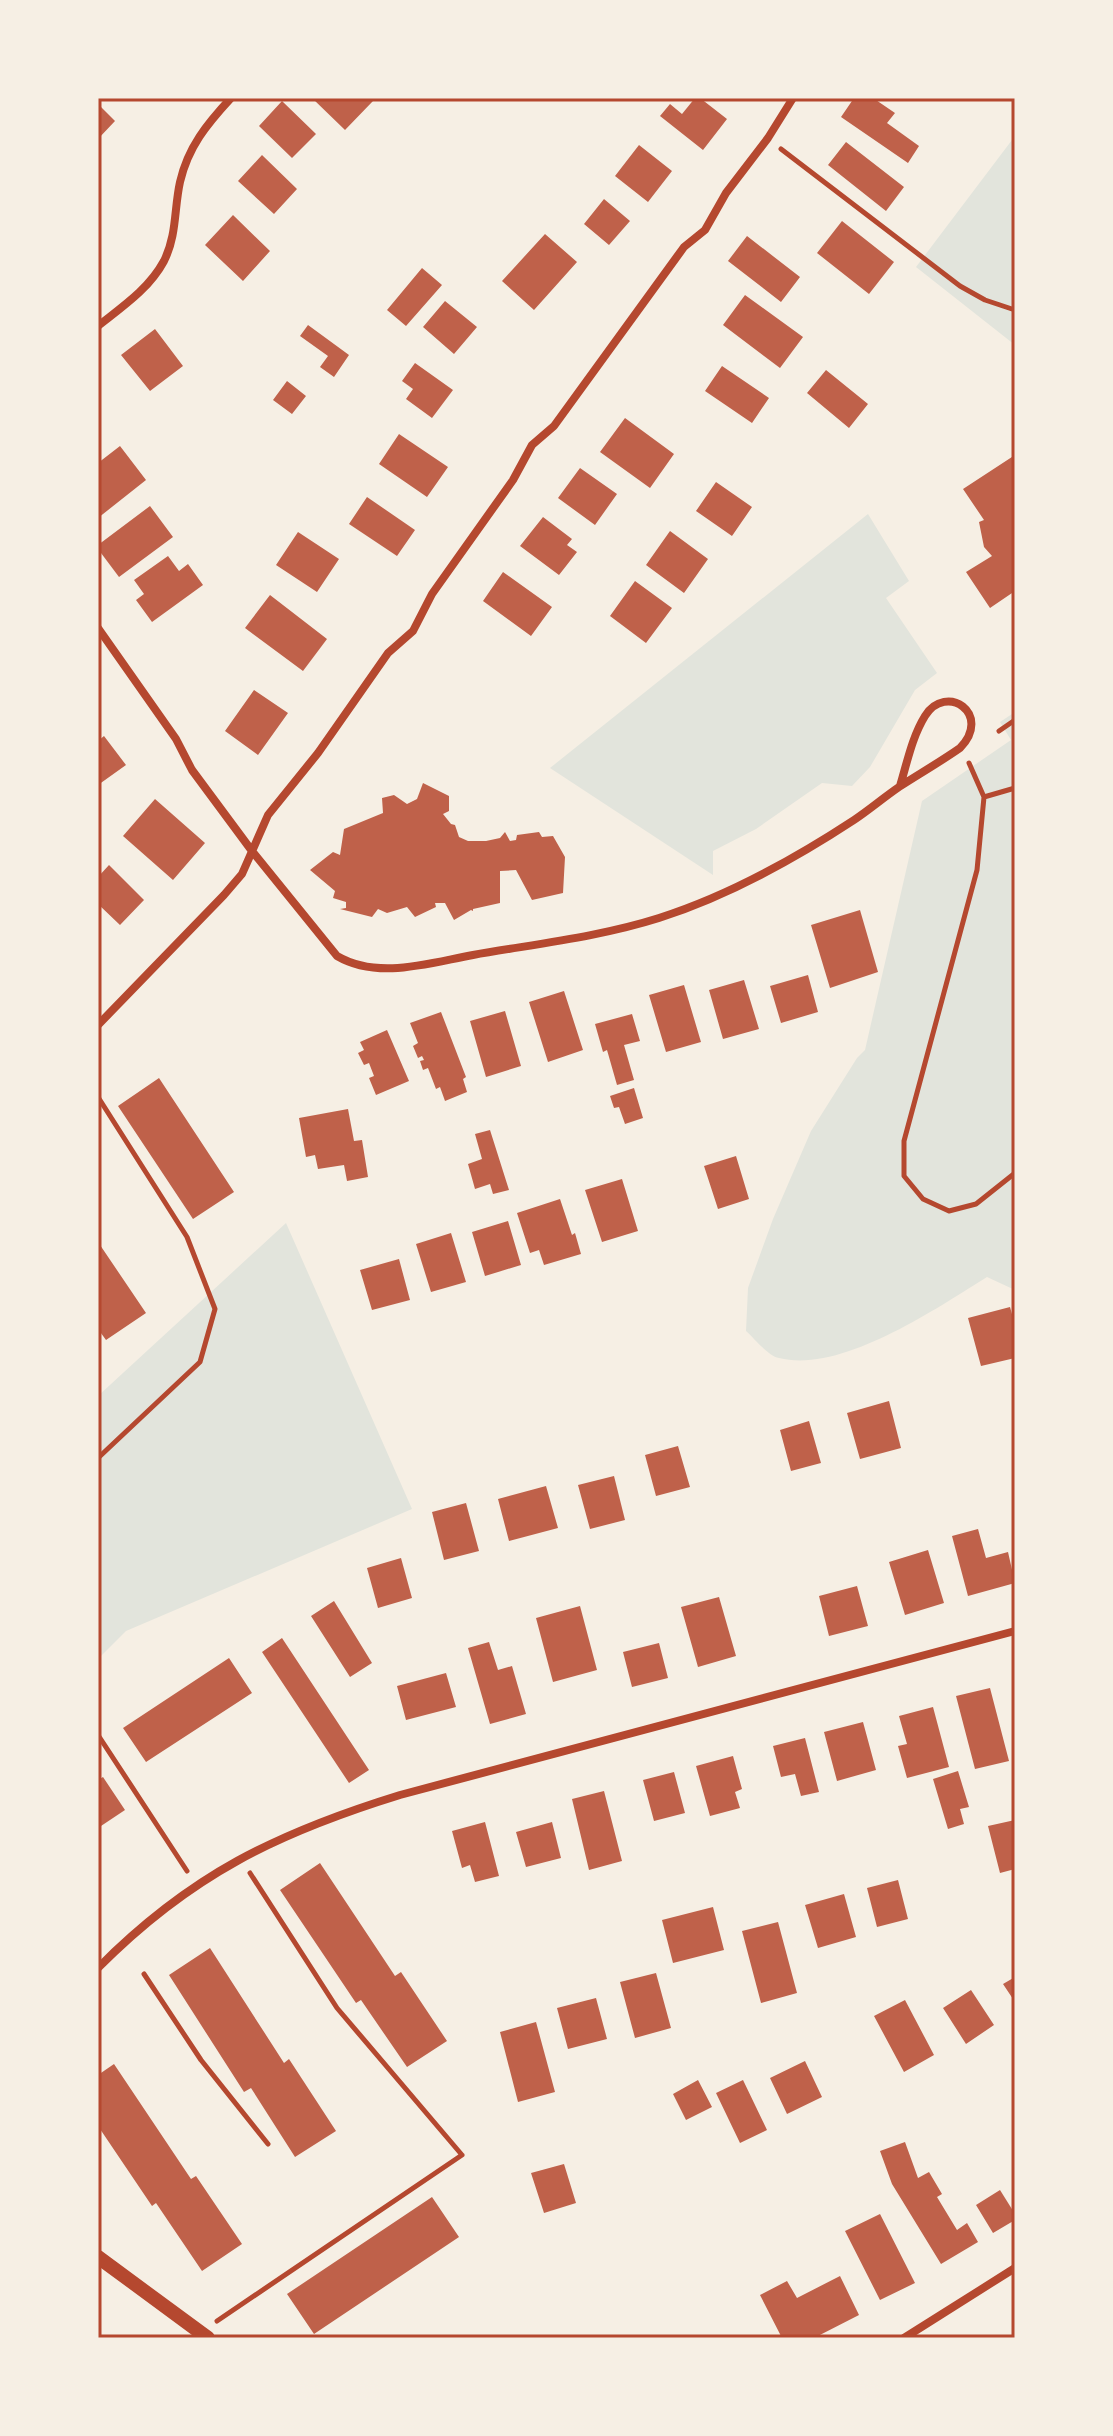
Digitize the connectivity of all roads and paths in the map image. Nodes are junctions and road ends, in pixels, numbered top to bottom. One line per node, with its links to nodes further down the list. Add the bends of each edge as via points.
1 (231, 98): 5 (street, via 188,157 163,262 133,299)
2 (793, 98): 3 (street)
3 (768, 138): 4 (path, via 960,286); 13 (street, via 705,230 684,247 554,426 532,445 413,631 388,653 268,815)
4 (1015, 310)
5 (98, 326)
6 (98, 628): 13 (street)
7 (1015, 720): 8 (path)
8 (999, 731)
9 (966, 759): 12 (path)
10 (900, 786): 10 (street, via 969,739 973,726 961,704 950,701 926,714); 13 (street, via 762,875 661,917 386,969 352,965 337,956)
11 (1015, 788): 12 (path)
12 (984, 797): 16 (path, via 977,870 904,1141 904,1176 923,1199 949,1211 976,1204)
13 (252, 851): 14 (street, via 224,895)
14 (98, 1025)
15 (98, 1097): 17 (path, via 187,1237 215,1309 200,1362)
16 (1015, 1173)
17 (98, 1458)
18 (1015, 1631): 22 (street, via 332,1816 275,1840 196,1884)
19 (98, 1736): 20 (path)
20 (188, 1872)
21 (250, 1872): 27 (path, via 337,2008 462,2155)
22 (98, 1968)
23 (144, 1974): 24 (path, via 201,2060)
24 (268, 2144)
25 (98, 2257): 28 (street)
26 (1015, 2268): 29 (street)
27 (217, 2321)
28 (208, 2338)
29 (904, 2338)

